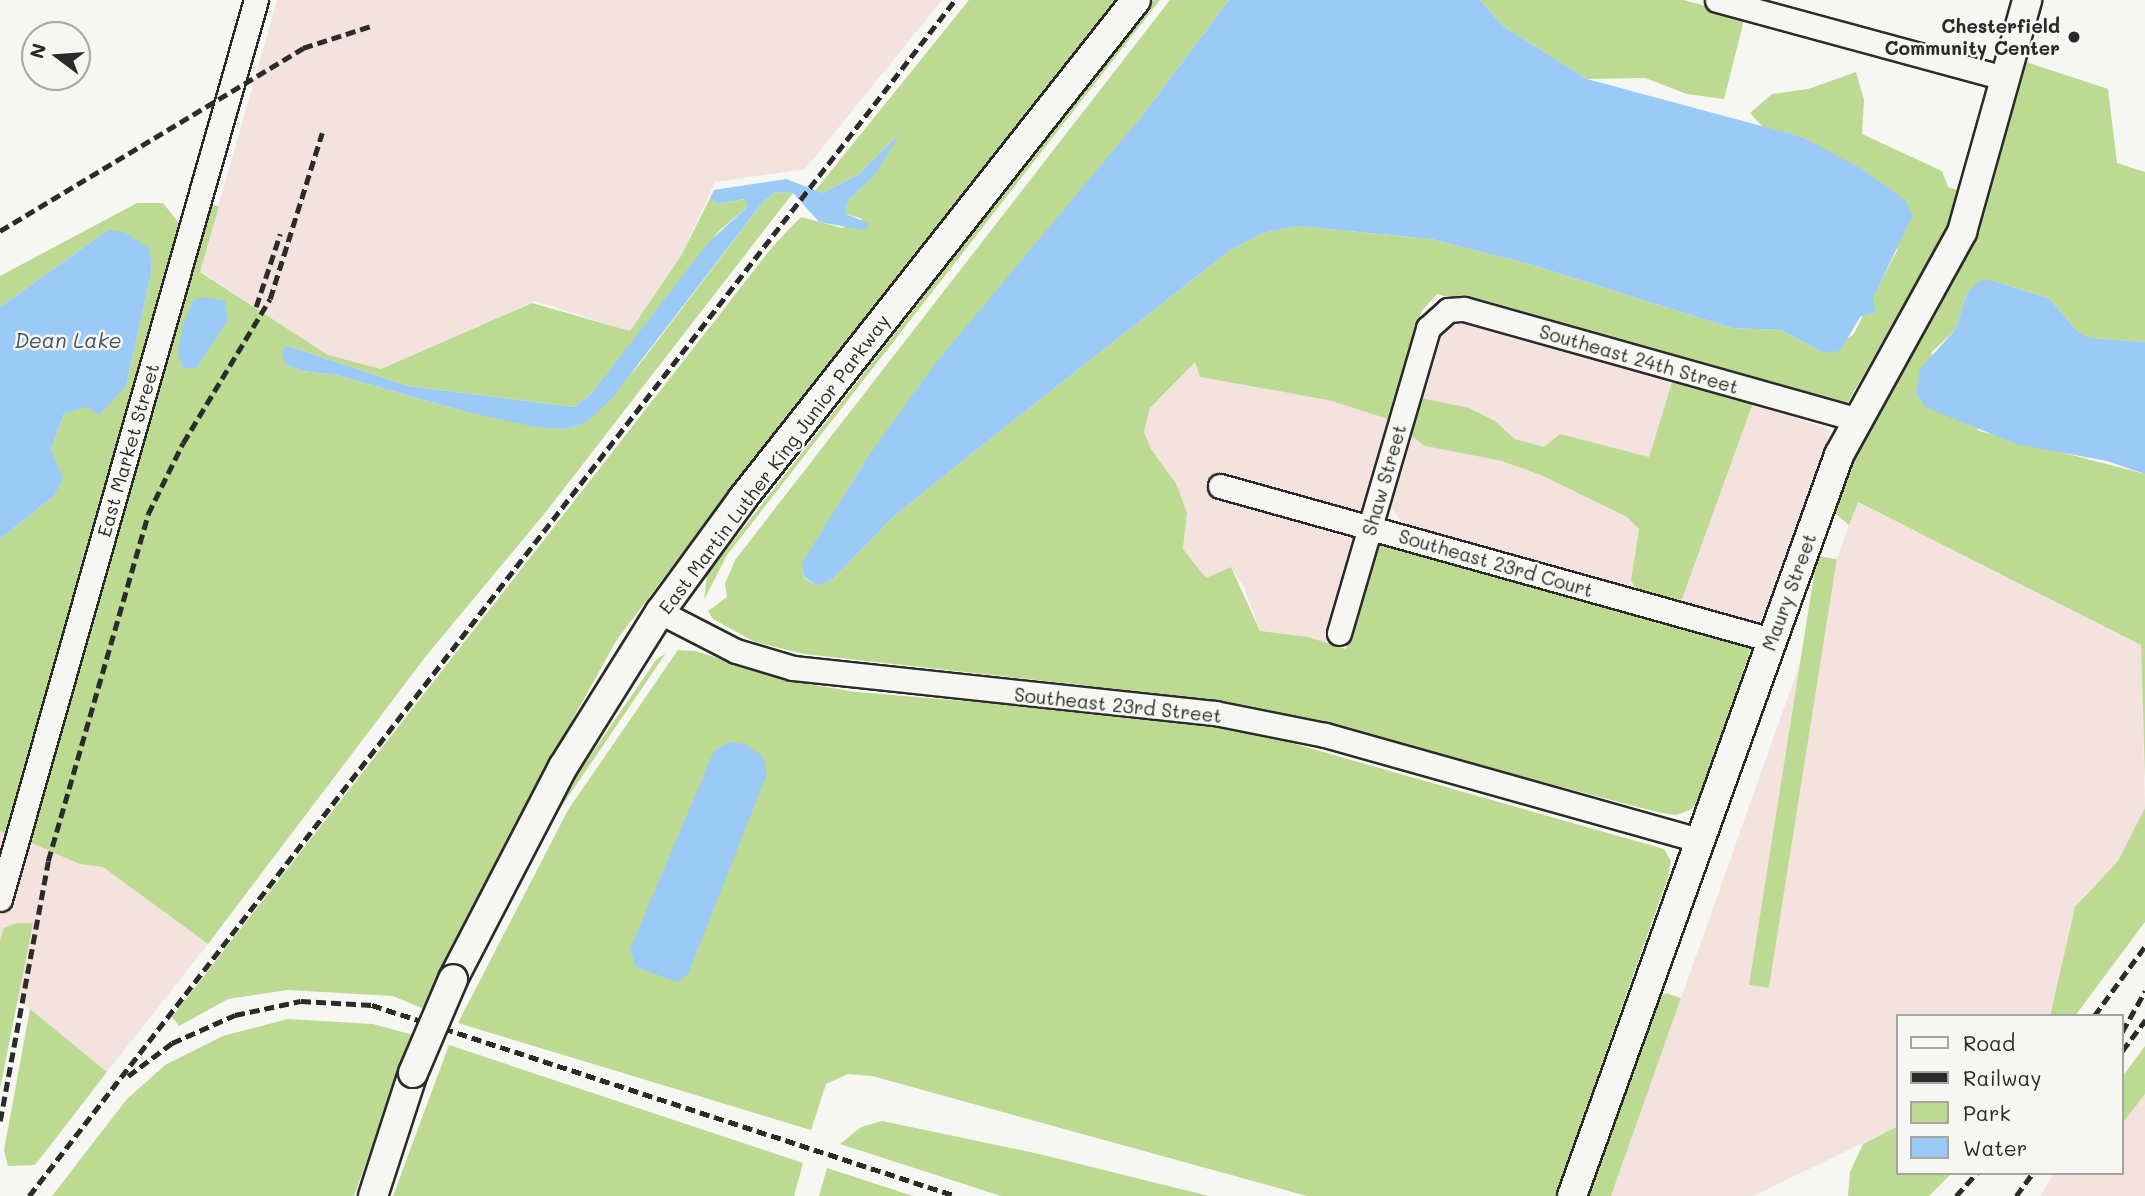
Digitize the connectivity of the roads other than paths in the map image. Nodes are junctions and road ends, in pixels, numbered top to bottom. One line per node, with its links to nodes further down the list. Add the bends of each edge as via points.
1 (256, 0): 15 (street, East Market Street)
2 (1136, 0): 11 (main road, East Martin Luther King Junior Parkway, via 743,498)
3 (1717, 0): 5 (street)
4 (2027, 0): 6 (main road, Maury Street)
5 (1781, 8): 6 (street)
6 (2005, 78): 8 (main road, Maury Street, via 1962,232)
7 (1428, 328): 8 (street, Southeast 24th Street, via 1437,316 1464,309); 10 (street, Shaw Street)
8 (1856, 419): 13 (main road, Maury Street)
9 (1220, 486): 10 (street, Southeast 23rd Court)
10 (1370, 527): 12 (street, Shaw Street); 13 (street, Southeast 23rd Court)
11 (660, 612): 14 (street, Southeast 23rd Street, via 736,651 793,668 1215,713 1325,736); 16 (main road, East Martin Luther King Junior Parkway, bridge, via 562,767 453,979 414,1073)
12 (1339, 633)
13 (1772, 640): 14 (main road, Maury Street)
14 (1699, 840): 17 (main road, Maury Street)
15 (0, 899)
16 (373, 1196)
17 (1572, 1196)

